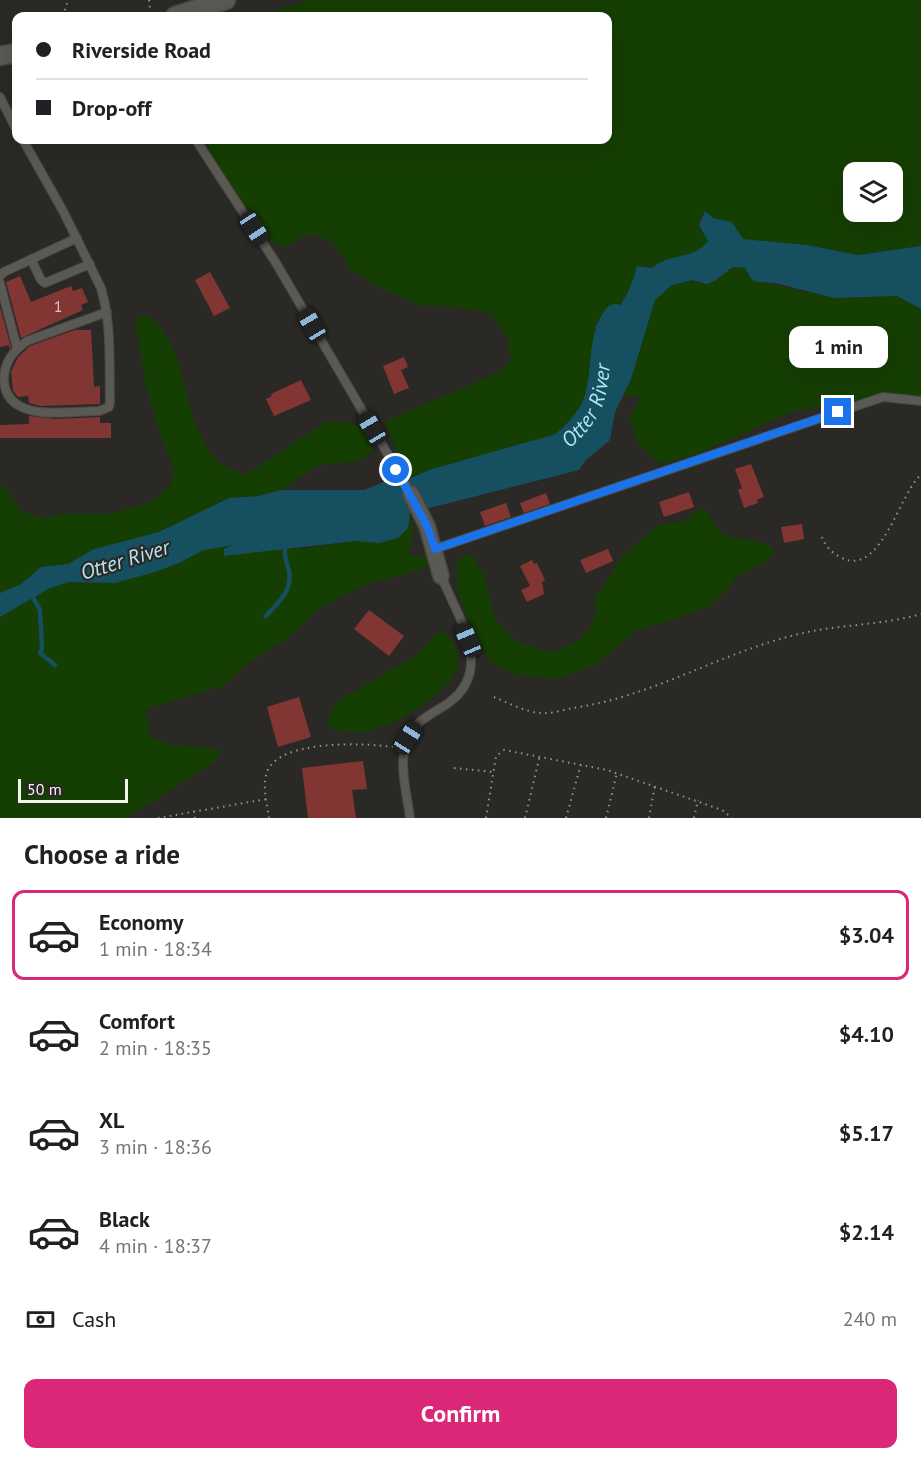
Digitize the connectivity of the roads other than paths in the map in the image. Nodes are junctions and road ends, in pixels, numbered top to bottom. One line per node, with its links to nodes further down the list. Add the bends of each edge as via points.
1 (226, 0): 2 (main road)
2 (188, 12)
3 (0, 97): 4 (lane)
4 (12, 121)
5 (25, 144): 7 (lane)
6 (199, 144): 15 (lane, via 276,263)
7 (77, 238): 8 (lane); 9 (lane)
8 (31, 259): 9 (lane, via 45,283); 10 (lane)
9 (90, 264): 12 (lane)
10 (0, 276)
11 (0, 283): 13 (lane)
12 (107, 312): 13 (lane); 13 (lane, via 110,402 105,410 19,408 5,388 5,367)
13 (17, 348)
14 (921, 401): 16 (lane, via 882,396)
15 (411, 494): 16 (street)
16 (435, 549): 17 (street)
17 (441, 576): 18 (lane, via 468,640 471,672 459,696 417,724 405,749)
18 (410, 818)

